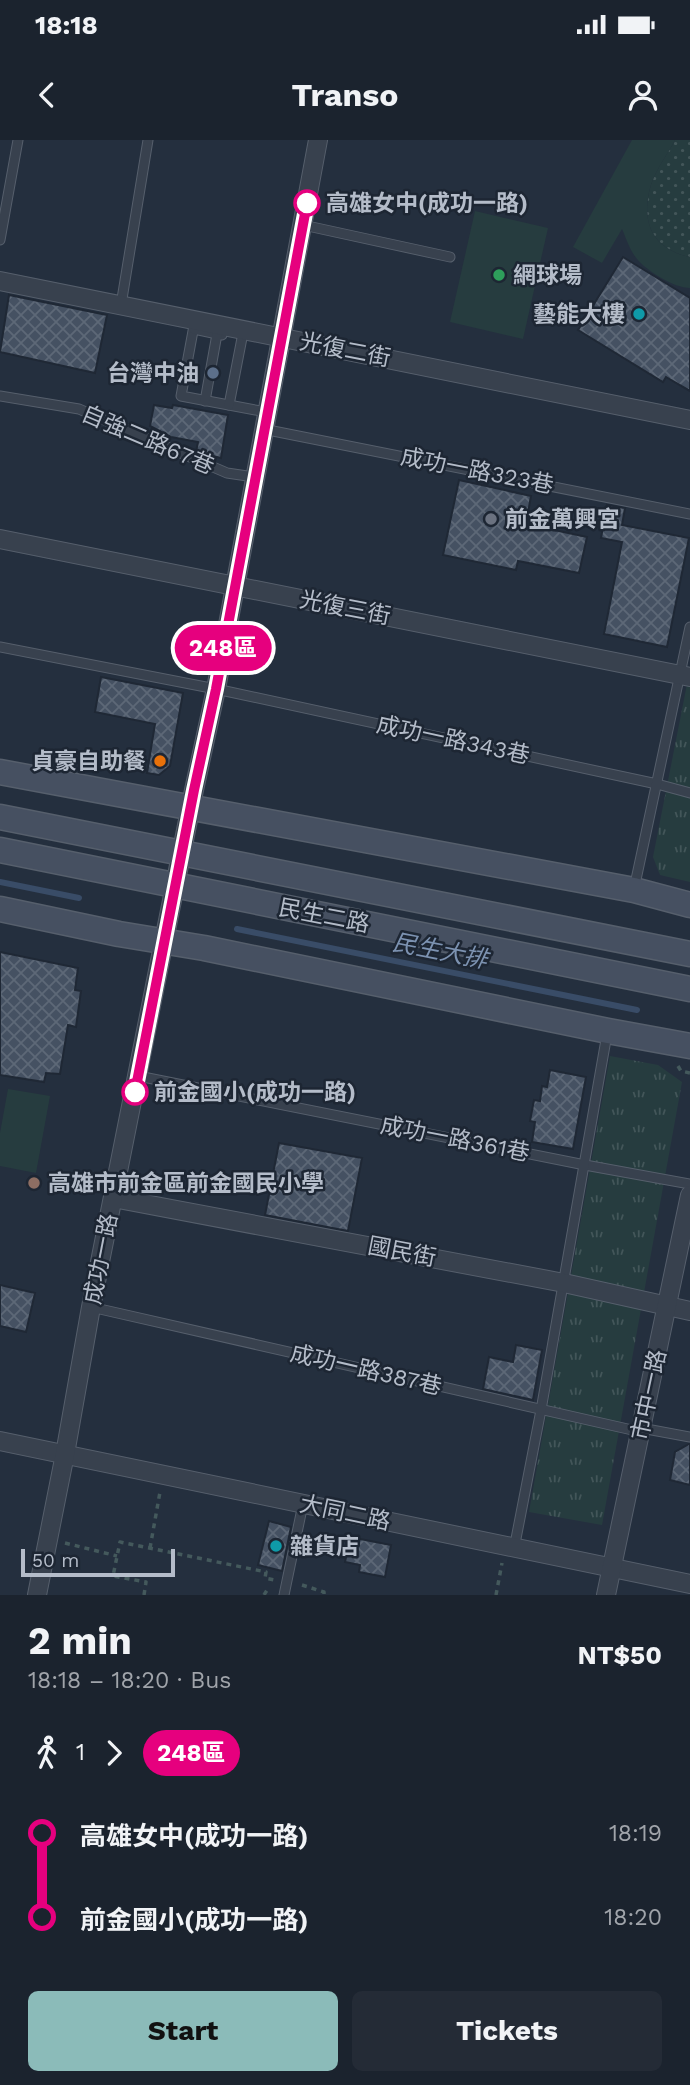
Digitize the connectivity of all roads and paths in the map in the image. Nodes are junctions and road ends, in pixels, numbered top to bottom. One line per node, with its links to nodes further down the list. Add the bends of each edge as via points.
1 (18, 140): 5 (lane)
2 (148, 140): 8 (lane)
3 (318, 140): 4 (street, 成功一路)
4 (303, 225): 6 (lane); 12 (street, 成功一路)
5 (0, 240)
6 (450, 257)
7 (0, 281): 8 (street, 光復二街)
8 (121, 305): 9 (street, 光復二街)
9 (195, 325): 10 (lane); 11 (street, 光復二街); 14 (lane, via 181,396)
10 (217, 334): 11 (lane); 14 (lane)
11 (245, 334): 12 (street, 光復二街); 15 (lane)
12 (282, 338): 16 (street, 光復二街); 17 (street, 成功一路)
13 (0, 396): 18 (lane, 自強二路67巷, via 79,409 227,473)
14 (205, 401): 15 (lane, 成功一路323巷)
15 (229, 405): 17 (lane, 成功一路323巷)
16 (690, 420)
17 (265, 421): 18 (street, 成功一路); 19 (lane, 成功一路323巷)
18 (254, 477): 21 (street, 成功一路)
19 (690, 514)
20 (0, 539): 21 (street, 光復三街)
21 (234, 586): 24 (street, 光復三街); 25 (street, 成功一路)
22 (690, 627): 24 (lane)
23 (0, 647): 25 (lane, 成功一路343巷)
24 (685, 676): 27 (lane)
25 (216, 689): 27 (lane, 成功一路343巷); 29 (street, 成功一路)
26 (0, 772): 29 (main road)
27 (657, 784): 28 (lane, 成功一路343巷); 34 (lane)
28 (690, 793)
29 (190, 808): 32 (street, 成功一路); 34 (main road)
30 (0, 817): 32 (main road, 民生二路)
31 (0, 850): 33 (main road, 民生二路)
32 (181, 852): 33 (street, 成功一路); 38 (main road, 民生二路)
33 (175, 886): 37 (street, 成功一路); 39 (main road, 民生二路)
34 (634, 890): 35 (main road)
35 (690, 905)
36 (0, 909): 37 (main road)
37 (164, 940): 40 (main road); 42 (street, 成功一路)
38 (690, 954)
39 (690, 989)
40 (608, 1031): 41 (main road); 43 (lane)
41 (690, 1046)
42 (138, 1076): 43 (lane, 成功一路361巷); 46 (street, 成功一路)
43 (585, 1165): 44 (lane, 成功一路361巷); 47 (lane)
44 (690, 1184)
45 (690, 1195): 48 (street, 市中一路)
46 (113, 1198): 47 (street, 國民街); 49 (street, 成功一路)
47 (564, 1283): 48 (street, 國民街); 51 (lane)
48 (668, 1306): 50 (street, 國民街); 52 (street, 市中一路)
49 (91, 1307): 51 (lane, 成功一路387巷); 55 (street, 成功一路)
50 (690, 1311)
51 (541, 1410): 52 (lane, 成功一路387巷); 59 (lane)
52 (641, 1430): 53 (lane, 成功一路387巷); 62 (street, 市中一路)
53 (690, 1437)
54 (0, 1441): 55 (street, 大同二路)
55 (65, 1454): 56 (street, 大同二路); 58 (street, 成功一路)
56 (163, 1475): 57 (street, 大同二路); 60 (path)
57 (303, 1504): 59 (street, 大同二路); 63 (lane)
58 (48, 1540): 61 (path); 65 (street, 成功一路)
59 (510, 1547): 62 (street, 大同二路); 69 (path)
60 (150, 1548): 61 (path, via 120,1542); 63 (path)
61 (117, 1556): 66 (path, via 113,1576 146,1581)
62 (611, 1569): 64 (street, 大同二路); 70 (street, 市中一路)
63 (288, 1580): 67 (lane); 68 (path, via 295,1578 294,1583)
64 (690, 1584)
65 (37, 1595)
66 (144, 1595)
67 (284, 1595)
68 (324, 1595)
69 (496, 1595)
70 (606, 1595)

